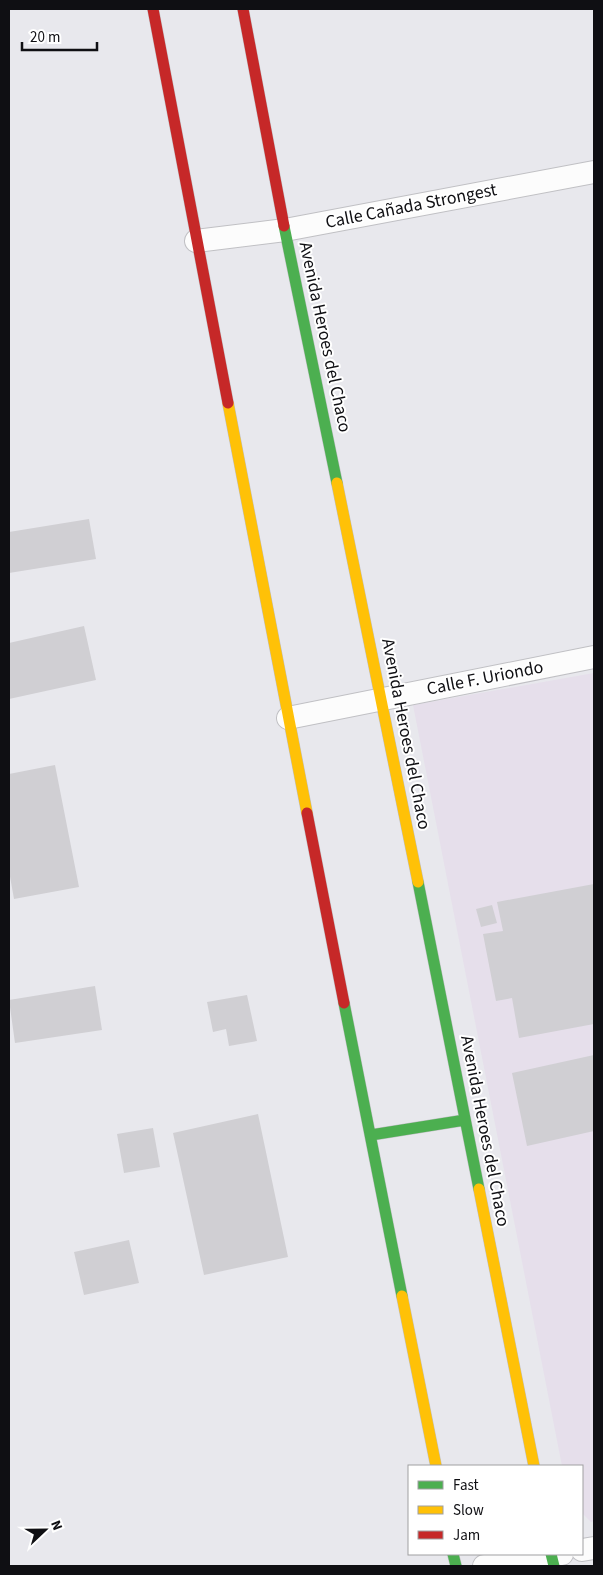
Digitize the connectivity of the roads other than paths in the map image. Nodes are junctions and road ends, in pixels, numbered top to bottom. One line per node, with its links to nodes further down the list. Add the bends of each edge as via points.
1 (153, 9): 5 (main road)
2 (243, 9): 4 (main road, Avenida Heroes del Chaco)
3 (594, 172): 4 (street, Calle Cañada Strongest)
4 (285, 230): 5 (street, Calle Cañada Strongest); 7 (main road, Avenida Heroes del Chaco)
5 (196, 240): 8 (main road)
6 (594, 657): 7 (street, Calle F. Uriondo)
7 (382, 699): 8 (street, Calle F. Uriondo); 9 (main road, Avenida Heroes del Chaco)
8 (288, 718): 10 (main road)
9 (465, 1120): 10 (main road); 12 (main road, Avenida Heroes del Chaco)
10 (371, 1136): 11 (main road)
11 (436, 1465)
12 (534, 1465)
13 (555, 1557): 14 (street)
14 (484, 1566)

